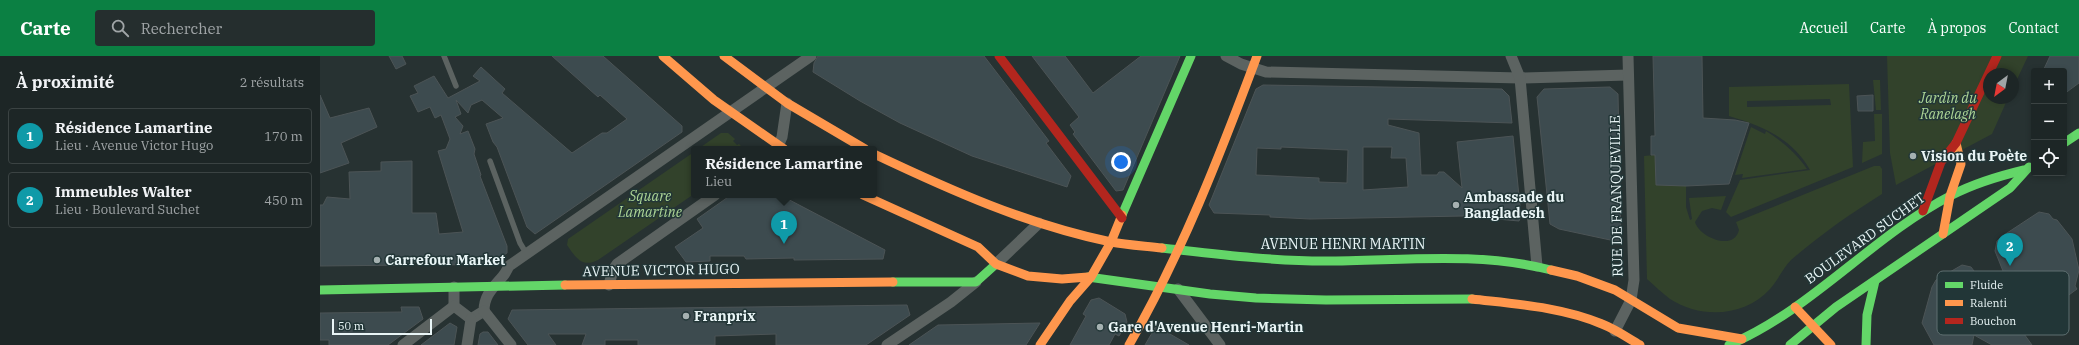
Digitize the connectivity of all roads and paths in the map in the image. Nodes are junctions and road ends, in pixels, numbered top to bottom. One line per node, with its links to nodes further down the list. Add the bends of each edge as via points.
1 (444, 56): 15 (lane)
2 (663, 56): 18 (main road)
3 (724, 56): 16 (main road)
4 (811, 56): 16 (street)
5 (999, 56): 33 (main road)
6 (1190, 56): 33 (main road)
7 (1226, 56): 12 (street)
8 (1257, 56): 12 (main road)
9 (1511, 56): 14 (street)
10 (1628, 56): 13 (street, RUE DE FRANQUEVILLE)
11 (1998, 56): 21 (main road)
12 (1253, 68): 14 (street, via 1266,72); 37 (main road, via 1216,166)
13 (1628, 75): 14 (street); 50 (street, RUE DE FRANQUEVILLE, via 1634,280)
14 (1520, 78): 40 (street)
15 (456, 86)
16 (765, 88): 17 (main road); 18 (street)
17 (787, 103): 23 (street); 24 (main road)
18 (730, 111): 22 (main road); 38 (street)
19 (2079, 133): 20 (main road)
20 (2067, 141)
21 (1956, 143): 29 (main road, via 1961,164); 32 (main road, via 1941,162)
22 (777, 146)
23 (780, 146)
24 (860, 146)
25 (877, 155): 34 (main road, AVENUE HENRI MARTIN, via 948,189)
26 (490, 161): 38 (lane)
27 (2031, 165): 28 (main road, BOULEVARD SUCHET)
28 (2024, 170): 29 (main road, BOULEVARD SUCHET, via 2001,174); 35 (main road, BOULEVARD SUCHET, via 2010,188)
29 (1950, 196): 32 (main road, BOULEVARD SUCHET); 35 (main road)
30 (711, 198): 44 (street, via 617,264)
31 (870, 198): 39 (main road, via 978,247)
32 (1923, 211): 52 (main road, BOULEVARD SUCHET, via 1846,266)
33 (1122, 218): 36 (main road)
34 (1039, 223): 36 (main road, AVENUE HENRI MARTIN); 39 (street)
35 (1943, 234): 42 (main road, BOULEVARD SUCHET)
36 (1111, 242): 37 (main road, AVENUE HENRI MARTIN); 41 (main road)
37 (1176, 250): 40 (main road, AVENUE HENRI MARTIN, via 1256,259 1324,261 1477,258); 46 (main road)
38 (526, 253): 45 (street, via 509,266)
39 (996, 264): 41 (main road, via 1028,276 1062,279); 43 (main road)
40 (1537, 266): 50 (main road, AVENUE HENRI MARTIN, via 1577,276 1615,290)
41 (1091, 277): 46 (main road); 62 (main road, via 1070,301)
42 (1875, 281): 55 (main road, BOULEVARD SUCHET); 70 (main road, via 1867,315)
43 (976, 282): 44 (main road, AVENUE VICTOR HUGO); 61 (street)
44 (609, 285): 45 (main road, AVENUE VICTOR HUGO)
45 (492, 287): 47 (main road, AVENUE VICTOR HUGO); 53 (street, via 484,300)
46 (1160, 287): 49 (main road); 63 (main road)
47 (454, 288): 48 (main road, AVENUE VICTOR HUGO); 51 (street)
48 (320, 290)
49 (1178, 290): 56 (main road, via 1256,298 1311,300 1466,298 1552,310 1599,323); 64 (street)
50 (1631, 300): 56 (street, RUE DE FRANQUEVILLE); 57 (main road, AVENUE HENRI MARTIN, via 1678,328)
51 (454, 306): 54 (street); 58 (street)
52 (1795, 307): 55 (main road); 57 (main road, BOULEVARD SUCHET)
53 (484, 311): 54 (street); 60 (street)
54 (471, 319): 59 (street)
55 (1813, 326): 67 (main road, BOULEVARD SUCHET); 68 (main road); 69 (main road)
56 (1616, 331): 65 (main road)
57 (1742, 339): 66 (main road, BOULEVARD SUCHET)
58 (403, 345)
59 (467, 345)
60 (511, 345)
61 (887, 345)
62 (1040, 345)
63 (1129, 345)
64 (1220, 345)
65 (1640, 345)
66 (1729, 345)
67 (1790, 345)
68 (1820, 345)
69 (1831, 345)
70 (1866, 345)

